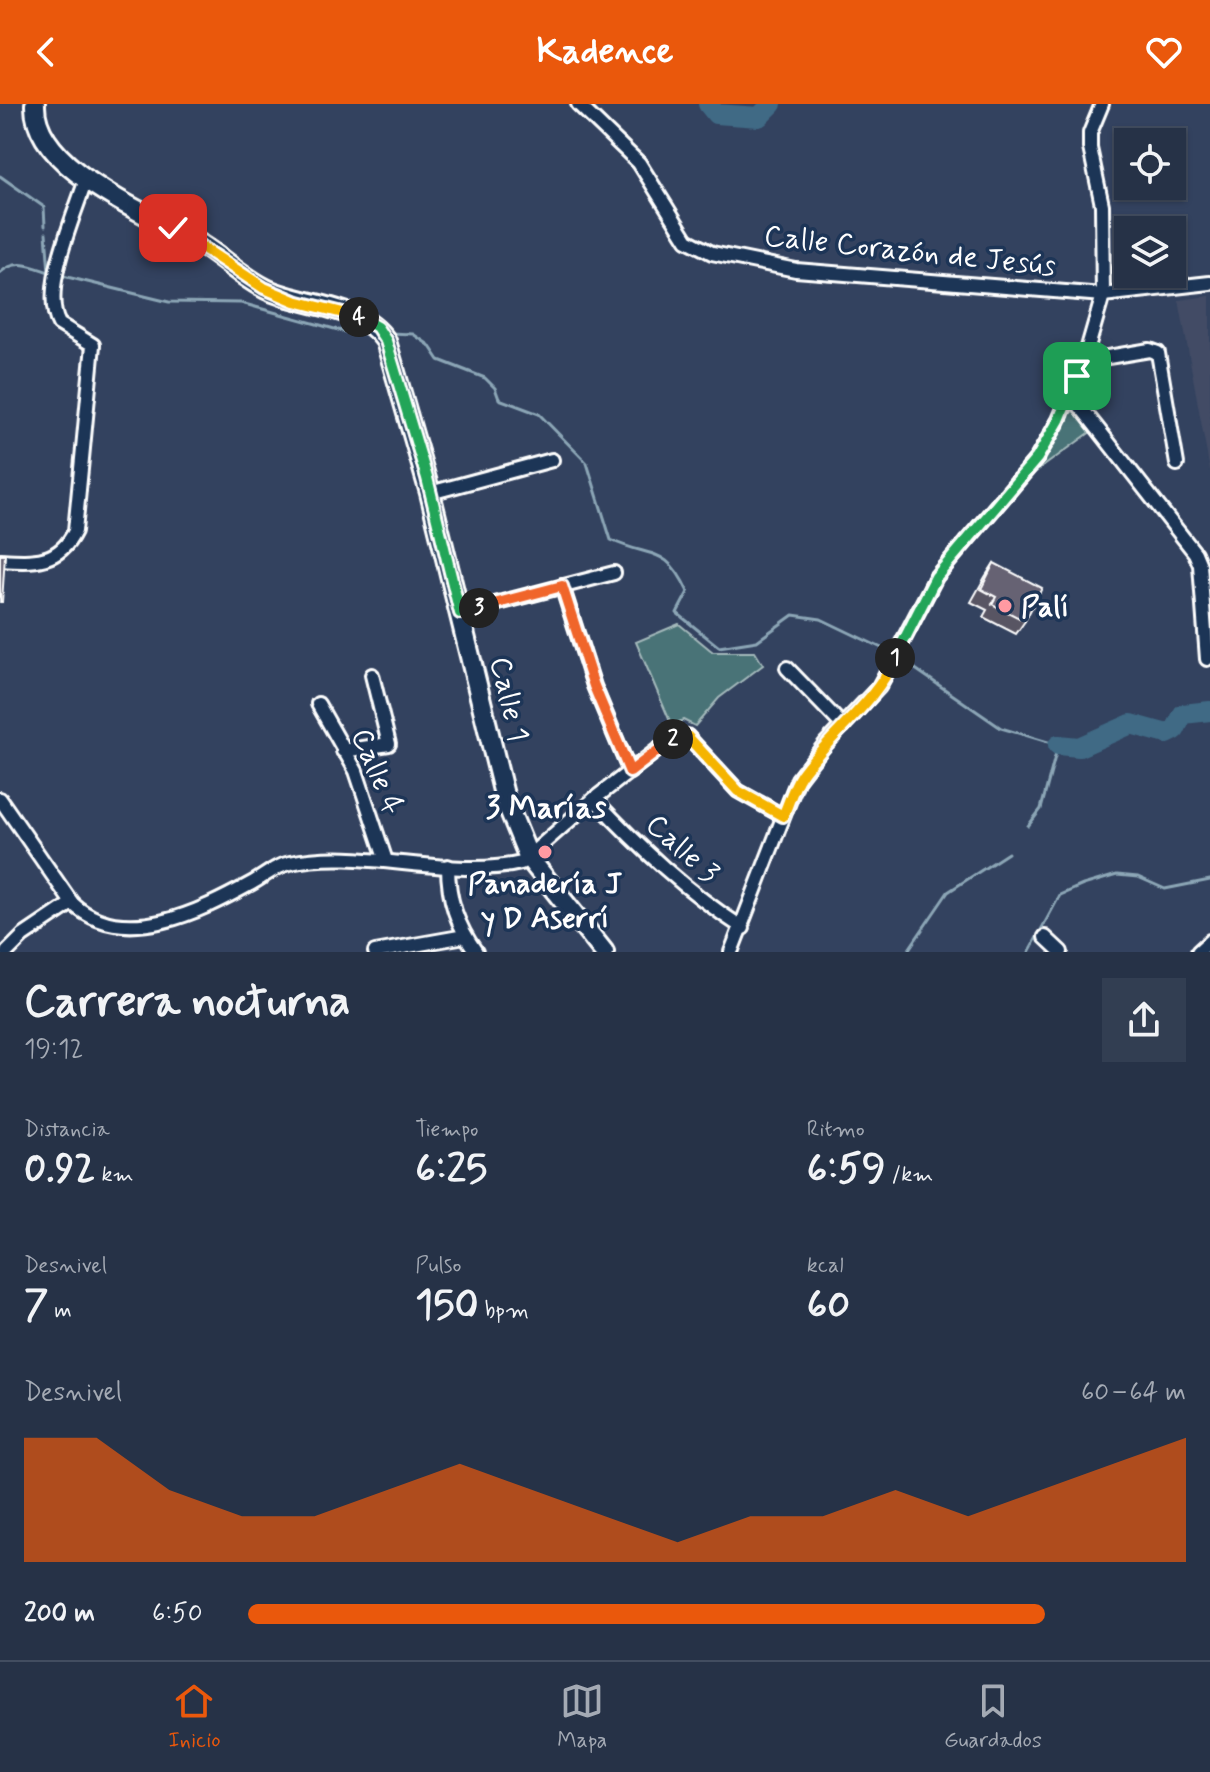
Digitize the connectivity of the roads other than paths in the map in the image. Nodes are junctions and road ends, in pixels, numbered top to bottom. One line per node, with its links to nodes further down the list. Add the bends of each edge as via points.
1 (35, 104): 4 (street, via 38,129)
2 (578, 104): 6 (street, Calle Corazón de Jesús, via 639,163 687,240 712,253 796,270)
3 (1102, 104): 6 (street, via 1090,148 1102,205)
4 (86, 179): 11 (street, Calle 1, via 202,245 264,288 377,327 386,341); 12 (street, via 52,299 59,324 93,345 75,531 69,544 46,560)
5 (1210, 283): 6 (street, Calle Corazón de Jesús)
6 (1103, 295): 7 (street)
7 (1084, 361): 8 (street); 10 (street, via 1158,353)
8 (1069, 392): 16 (street, via 1195,553); 20 (street, via 1037,458 936,577 889,671)
9 (552, 460): 11 (street)
10 (1177, 464)
11 (430, 493): 15 (street, Calle 1)
12 (0, 560)
13 (614, 573): 14 (street)
14 (562, 586): 15 (street); 22 (street, via 594,686)
15 (460, 613): 26 (street, Calle 1, via 505,799)
16 (1207, 659)
17 (787, 668): 20 (street)
18 (372, 675): 21 (street, via 389,744)
19 (318, 704): 21 (street, Calle 4)
20 (843, 726): 25 (street, via 798,779)
21 (343, 751): 27 (street, Calle 4, via 356,771)
22 (630, 772): 24 (street); 25 (street, via 669,741 687,736 738,791)
23 (0, 799): 29 (street)
24 (594, 799): 26 (street); 30 (street, Calle 3, via 661,866)
25 (783, 816): 30 (street)
26 (529, 858): 28 (street, via 510,866); 38 (street, Calle 1)
27 (386, 861): 28 (street); 29 (street, via 322,860 276,867 190,912 144,926 99,921)
28 (448, 866): 31 (street, via 448,896)
29 (72, 903): 35 (street)
30 (743, 928): 39 (street)
31 (465, 936): 34 (street); 37 (street)
32 (1045, 937): 40 (street)
33 (1210, 941): 41 (street)
34 (391, 950): 36 (street)
35 (7, 952)
36 (375, 952)
37 (476, 952)
38 (604, 952)
39 (731, 952)
40 (1061, 952)
41 (1198, 952)

